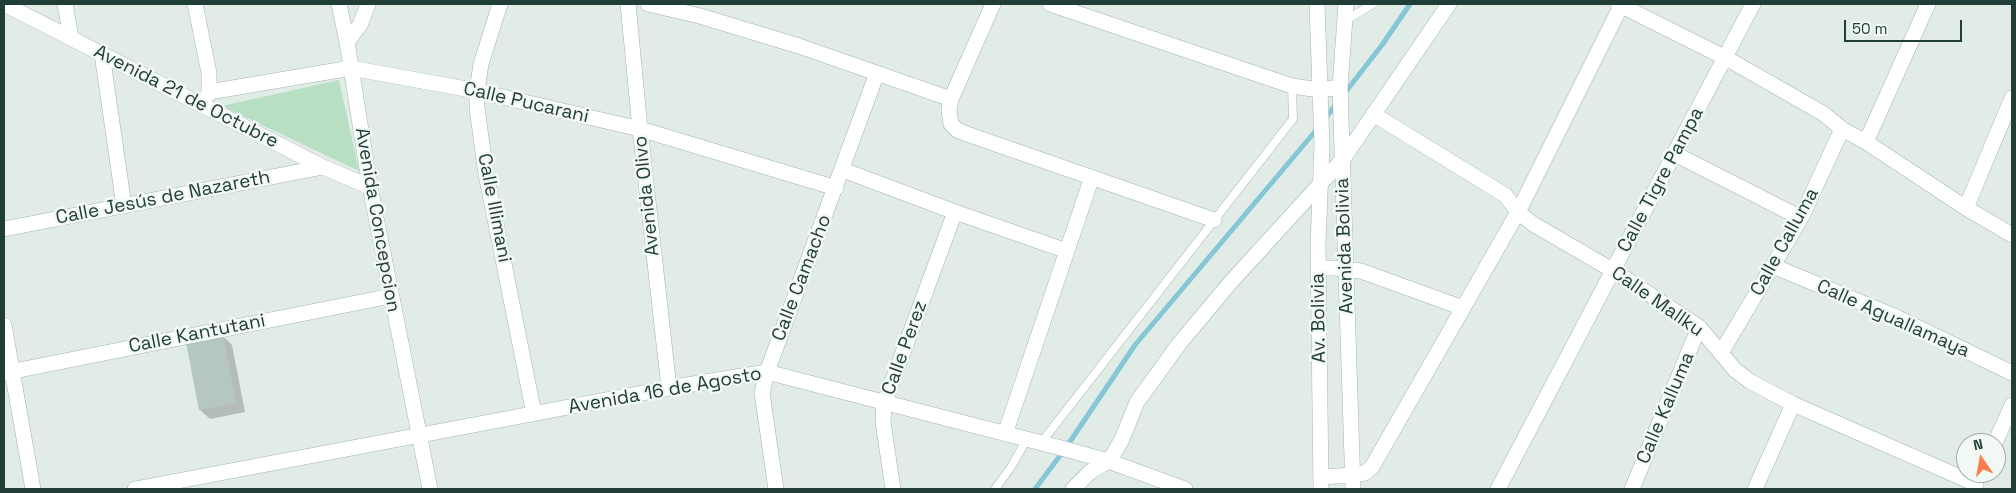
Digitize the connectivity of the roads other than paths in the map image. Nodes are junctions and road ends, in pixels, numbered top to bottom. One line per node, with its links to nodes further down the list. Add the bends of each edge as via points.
1 (4, 4): 20 (street, Avenida 21 de Octubre)
2 (65, 4): 20 (street)
3 (195, 4): 30 (street, via 209,73)
4 (339, 4): 21 (street, Avenida Concepcion)
5 (368, 4): 21 (street, via 360,25)
6 (500, 4): 29 (street, Calle Illimani)
7 (628, 4): 34 (street, Avenida Olivo)
8 (648, 4): 18 (street)
9 (993, 4): 31 (street)
10 (1050, 4): 26 (street)
11 (1318, 4): 28 (street, Av. Bolivia)
12 (1346, 4): 19 (street, Avenida Bolivia)
13 (1373, 4): 19 (lane)
14 (1449, 4): 33 (street)
15 (1621, 4): 23 (street); 48 (street)
16 (1753, 4): 23 (street, Calle Tigre Pampa)
17 (1928, 4): 36 (street)
18 (700, 10): 25 (street)
19 (1346, 20): 27 (street, Avenida Bolivia)
20 (71, 38): 22 (street, Avenida 21 de Octubre)
21 (347, 42): 24 (street, Avenida Concepcion)
22 (102, 54): 30 (street, Avenida 21 de Octubre); 45 (street)
23 (1726, 58): 35 (street, via 1824,114); 37 (street, Calle Tigre Pampa)
24 (351, 68): 29 (street, Calle Pucarani); 30 (street, Calle Pucarani); 43 (street, Avenida Concepcion)
25 (877, 73): 31 (street); 40 (street, Calle Camacho)
26 (1292, 86): 28 (street); 50 (lane, via 1293,119)
27 (1340, 87): 28 (street); 38 (street, Avenida Bolivia)
28 (1320, 90): 42 (street, Av. Bolivia)
29 (476, 91): 34 (street, Calle Pucarani); 70 (street, Calle Illimani, via 486,174)
30 (205, 98): 39 (street, Avenida 21 de Octubre)
31 (951, 98): 41 (street, via 949,119 957,130)
32 (2012, 98): 46 (street)
33 (1373, 114): 38 (street); 48 (street, Calle Mallku, via 1505,195)
34 (640, 129): 44 (street, Calle Pucarani); 66 (street, Avenida Olivo)
35 (1842, 129): 36 (street); 49 (street, Calle Calluma)
36 (1866, 142): 46 (street)
37 (1675, 154): 49 (street); 57 (street, Calle Tigre Pampa)
38 (1342, 159): 42 (street); 56 (street, Avenida Bolivia)
39 (323, 167): 43 (street, Avenida 21 de Octubre); 45 (street, Calle Jesús de Nazareth)
40 (842, 170): 44 (street, Calle Camacho); 47 (street)
41 (1092, 177): 50 (street); 53 (street)
42 (1322, 182): 55 (street, Av. Bolivia); 75 (street, via 1179,344 1137,402 1118,449)
43 (370, 187): 58 (street, Avenida Concepcion)
44 (836, 188): 64 (street, Calle Camacho)
45 (124, 206): 51 (street, Calle Jesús de Nazareth)
46 (1966, 208): 52 (street)
47 (955, 212): 53 (street); 67 (street, Calle Perez)
48 (1518, 212): 57 (street, Calle Mallku); 59 (street)
49 (1801, 218): 54 (street, Calle Calluma)
50 (1214, 220): 74 (lane)
51 (4, 229)
52 (2012, 235)
53 (1067, 251): 72 (street)
54 (1773, 266): 62 (street, Calle Calluma); 65 (street, Calle Aguallamaya, via 1896,317)
55 (1319, 268): 56 (street); 78 (street, Av. Bolivia)
56 (1346, 269): 59 (street, via 1377,276); 77 (street, Avenida Bolivia)
57 (1614, 271): 61 (street, Calle Mallku); 87 (street, Calle Tigre Pampa)
58 (391, 296): 63 (street, Calle Kantutani); 73 (street, Avenida Concepcion)
59 (1464, 308): 77 (street, via 1372,467)
60 (4, 325): 63 (street)
61 (1699, 328): 62 (street, Calle Mallku); 88 (street, Calle Kalluma)
62 (1722, 353): 68 (street, Calle Mallku, via 1735,370 1751,382)
63 (8, 372): 80 (street)
64 (767, 372): 66 (street, Avenida 16 de Agosto); 67 (street, Avenida 16 de Agosto); 83 (street, Calle Camacho, via 762,393)
65 (2012, 373)
66 (669, 388): 70 (street, Avenida 16 de Agosto)
67 (884, 404): 72 (street, Avenida 16 de Agosto); 84 (street, Calle Perez, via 883,422)
68 (1793, 404): 76 (street, Calle Mallku); 89 (street)
69 (2012, 405): 71 (street)
70 (534, 414): 73 (street, Avenida 16 de Agosto)
71 (1999, 433)
72 (1005, 434): 74 (street, Avenida 16 de Agosto)
73 (419, 435): 81 (street, Avenida 16 de Agosto); 82 (street, Avenida Concepcion)
74 (1034, 441): 75 (street, Avenida 16 de Agosto); 85 (lane)
75 (1108, 461): 79 (street, via 1090,472); 86 (street, Avenida 16 de Agosto)
76 (1956, 473)
77 (1353, 482): 78 (street)
78 (1321, 483)
79 (1076, 487)
80 (33, 489)
81 (135, 489)
82 (430, 489)
83 (776, 489)
84 (893, 489)
85 (994, 489)
86 (1185, 489)
87 (1498, 489)
88 (1632, 489)
89 (1755, 489)

